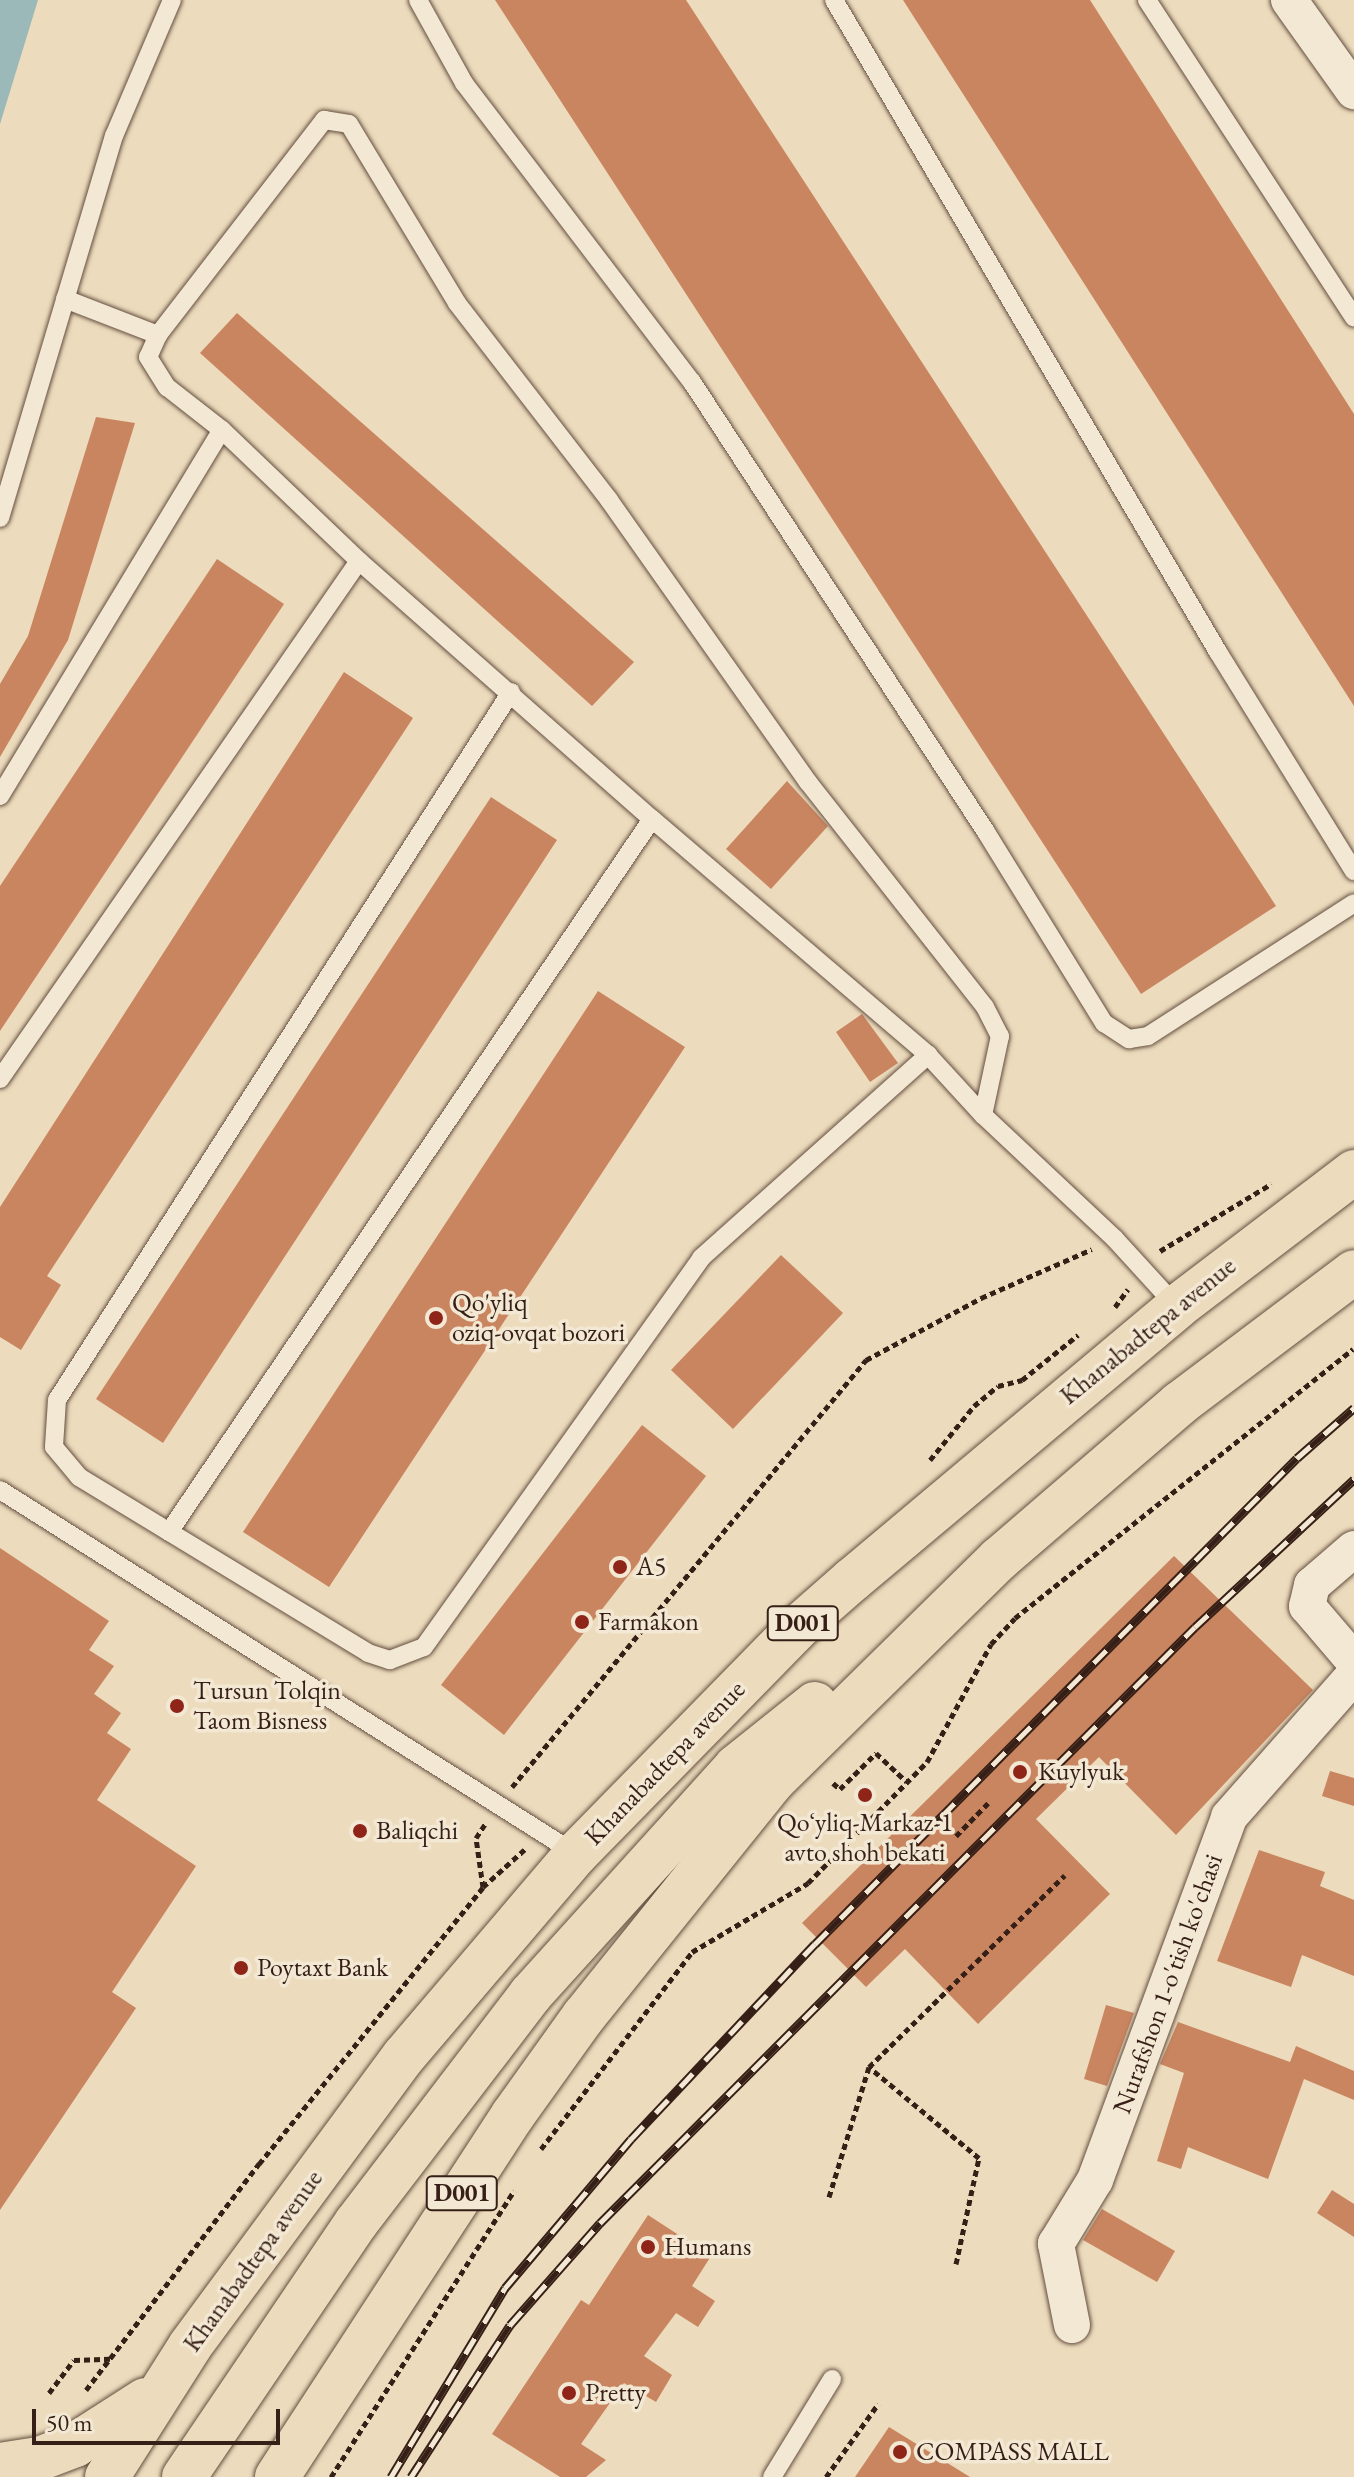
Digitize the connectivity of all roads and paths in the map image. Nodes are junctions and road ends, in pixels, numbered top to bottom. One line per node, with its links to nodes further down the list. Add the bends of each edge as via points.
1 (172, 0): 7 (lane, via 114,136)
2 (418, 0): 17 (lane, via 464,83 692,382 969,805 1104,1023 1129,1039 1148,1036)
3 (834, 0): 16 (lane, via 1218,652)
4 (1147, 0): 8 (lane)
5 (1289, 0): 6 (street)
6 (1354, 91)
7 (65, 299): 9 (lane); 11 (lane)
8 (1354, 318)
9 (158, 335): 10 (lane, via 148,357 167,387); 20 (lane, via 324,120 349,124 457,303 609,500 808,782 985,1007 1000,1036)
10 (222, 430): 12 (lane); 14 (lane)
11 (0, 518)
12 (359, 561): 13 (lane); 19 (lane)
13 (511, 692): 15 (lane); 26 (lane, via 57,1400 54,1447 62,1457 79,1477)
14 (0, 796)
15 (652, 819): 18 (lane); 26 (lane)
16 (1354, 871)
17 (1354, 903)
18 (928, 1055): 20 (lane); 26 (lane, via 701,1258 424,1647 390,1660 368,1653)
19 (0, 1079)
20 (983, 1115): 23 (lane, via 1115,1239)
21 (1354, 1172): 23 (highway, Khanabadtepa avenue / D001)
22 (1354, 1272): 28 (highway, D001, via 1179,1404)
23 (1177, 1307): 35 (highway, Khanabadtepa avenue / D001, via 795,1630)
24 (1353, 1349): 31 (path, via 1015,1618 974,1672 935,1751)
25 (0, 1490): 35 (lane)
26 (169, 1532)
27 (1354, 1549): 29 (street, via 1312,1585 1307,1606)
28 (999, 1559): 50 (highway, via 736,1767 594,1923 413,2145 301,2300); 51 (highway, D001, via 773,1781 650,1931 513,2115)
29 (1354, 1661)
30 (1354, 1675): 42 (street, Nurafshon 1-o'tish ko'chasi, via 1229,1817 1095,2180 1056,2244)
31 (907, 1782): 32 (path, via 876,1753 840,1789); 38 (path, via 808,1883 692,1952)
32 (833, 1783)
33 (991, 1800): 34 (path)
34 (956, 1836)
35 (576, 1854): 43 (highway, Khanabadtepa avenue / D001, via 404,2056)
36 (1065, 1875): 37 (path)
37 (869, 2067): 40 (path); 41 (path, via 979,2158)
38 (531, 2163)
39 (523, 2177): 52 (path)
40 (829, 2197)
41 (956, 2264)
42 (1072, 2325)
43 (190, 2346): 48 (highway, via 143,2403 111,2427 39,2459); 49 (highway, Khanabadtepa avenue / D001)
44 (110, 2359): 46 (path, via 74,2360)
45 (832, 2379): 53 (lane)
46 (49, 2393)
47 (878, 2404): 54 (path)
48 (0, 2465)
49 (107, 2477)
50 (184, 2477)
51 (277, 2477)
52 (331, 2477)
53 (772, 2477)
54 (826, 2477)

